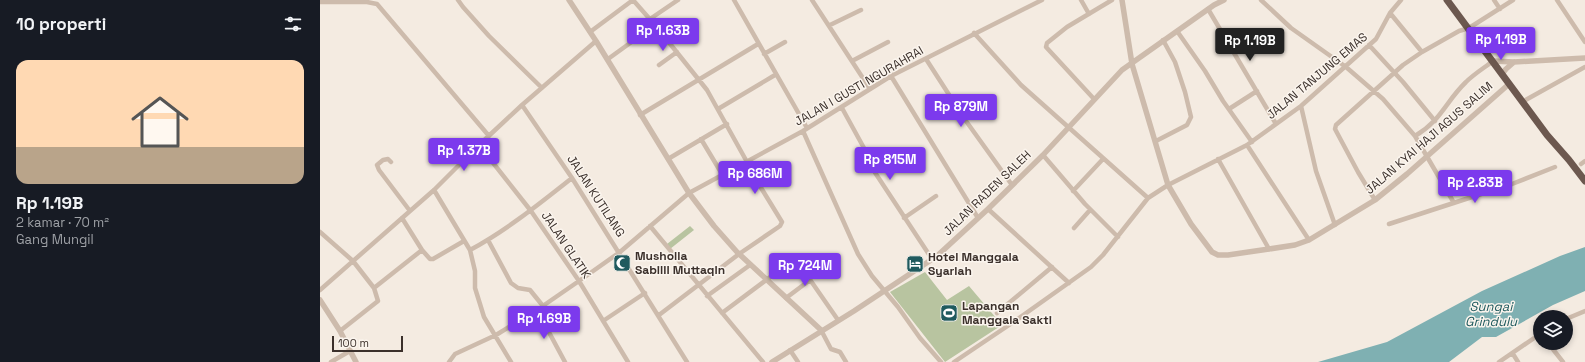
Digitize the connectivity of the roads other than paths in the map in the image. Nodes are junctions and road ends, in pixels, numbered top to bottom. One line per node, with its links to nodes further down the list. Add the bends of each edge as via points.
1 (458, 0): 57 (street, via 489,36)
2 (569, 0): 29 (street)
3 (633, 0): 24 (street); 29 (street)
4 (678, 0): 24 (street)
5 (734, 0): 36 (street)
6 (812, 0): 26 (street)
7 (1082, 0): 23 (street)
8 (1112, 0): 23 (street)
9 (1122, 0): 47 (street, JALAN KYAI HAJI AGUS SALIM)
10 (1224, 0): 19 (street, JALAN RADEN SALEH)
11 (1261, 0): 49 (street, via 1291,28)
12 (1400, 0): 22 (street, JALAN TANJUNG EMAS)
13 (1447, 0): 27 (highway)
14 (1494, 0): 20 (street)
15 (1513, 0): 20 (street)
16 (1557, 0): 35 (street)
17 (1040, 1): 30 (street, JALAN I GUSTI NGURAHRAI)
18 (320, 2): 74 (street, via 377,4)
19 (1208, 9): 28 (street, JALAN RADEN SALEH); 59 (street)
20 (1500, 9): 27 (street)
21 (861, 10): 26 (street)
22 (1390, 13): 37 (street, JALAN TANJUNG EMAS, via 1376,39); 39 (street)
23 (1089, 14): 61 (street, via 1067,27 1047,43 1046,47)
24 (650, 19): 25 (street)
25 (655, 25): 38 (street); 43 (street)
26 (830, 25): 44 (street)
27 (1469, 28): 39 (street); 45 (highway)
28 (1176, 31): 31 (street, JALAN RADEN SALEH); 67 (street)
29 (590, 32): 32 (street)
30 (974, 33): 42 (street, JALAN I GUSTI NGURAHRAI); 72 (street, via 1021,84)
31 (1163, 40): 47 (street, JALAN RADEN SALEH); 77 (street, via 1185,92 1191,117 1187,125)
32 (596, 41): 43 (street); 57 (street)
33 (786, 42): 40 (street)
34 (888, 42): 44 (street)
35 (1585, 42)
36 (758, 44): 40 (street); 55 (street)
37 (1369, 45): 49 (street, JALAN TANJUNG EMAS); 51 (street)
38 (677, 52): 48 (street); 55 (street)
39 (1422, 52): 51 (street)
40 (764, 54): 53 (street)
41 (1585, 58): 46 (street)
42 (926, 59): 54 (street, JALAN I GUSTI NGURAHRAI); 91 (street, via 966,122)
43 (608, 60): 68 (street)
44 (852, 61): 58 (street)
45 (1493, 61): 46 (street); 52 (highway); 69 (street, via 1466,82)
46 (1514, 62): 52 (street)
47 (1132, 64): 61 (street, JALAN RADEN SALEH, via 1122,70); 77 (street, JALAN KYAI HAJI AGUS SALIM)
48 (659, 65)
49 (1346, 67): 60 (street); 64 (street, JALAN TANJUNG EMAS)
50 (1585, 67): 62 (street)
51 (1394, 73): 60 (street); 69 (street, via 1418,98)
52 (1502, 74): 56 (highway)
53 (775, 75): 66 (street); 73 (street)
54 (891, 76): 58 (street, JALAN I GUSTI NGURAHRAI); 106 (street)
55 (699, 78): 66 (street); 68 (street)
56 (1509, 84): 62 (highway); 81 (street, JALAN KYAI HAJI AGUS SALIM)
57 (542, 88): 63 (street)
58 (870, 89): 65 (street, JALAN I GUSTI NGURAHRAI)
59 (1257, 92): 67 (street); 71 (street)
60 (1375, 92): 75 (street); 98 (street, via 1336,124 1335,128)
61 (1094, 99): 72 (street, JALAN RADEN SALEH)
62 (1522, 102): 90 (highway)
63 (522, 105): 74 (street); 89 (street, JALAN KUTILANG)
64 (1301, 106): 71 (street, JALAN TANJUNG EMAS); 108 (street, via 1316,171)
65 (842, 108): 73 (street, JALAN I GUSTI NGURAHRAI); 105 (street, via 874,171)
66 (718, 109): 70 (street)
67 (1229, 109): 78 (street)
68 (640, 114): 82 (street)
69 (1435, 121): 75 (street)
70 (726, 124): 76 (street); 86 (street)
71 (1276, 124): 78 (street, JALAN TANJUNG EMAS)
72 (1068, 128): 80 (street, JALAN RADEN SALEH); 83 (street)
73 (805, 130): 86 (street, JALAN I GUSTI NGURAHRAI); 132 (street, via 858,254)
74 (489, 136): 79 (street)
75 (1415, 136): 81 (street)
76 (701, 139): 82 (street); 88 (street)
77 (1156, 141): 92 (street, JALAN KYAI HAJI AGUS SALIM)
78 (1249, 144): 84 (street, JALAN TANJUNG EMAS); 114 (street)
79 (479, 145): 93 (street); 103 (street, JALAN GLATIK)
80 (1043, 155): 91 (street, JALAN RADEN SALEH); 94 (street)
81 (1428, 155): 98 (street, JALAN KYAI HAJI AGUS SALIM); 99 (street)
82 (668, 159): 95 (street)
83 (1103, 159): 94 (street); 97 (street)
84 (1218, 159): 92 (street, JALAN TANJUNG EMAS); 116 (street)
85 (391, 162): 102 (street, via 388,159 383,160 377,165)
86 (747, 162): 88 (street, JALAN I GUSTI NGURAHRAI); 120 (street, via 782,222 780,226)
87 (1555, 167): 99 (street)
88 (722, 174): 95 (street, JALAN I GUSTI NGURAHRAI)
89 (572, 178): 103 (street); 119 (street, JALAN KUTILANG)
90 (1585, 181)
91 (1012, 185): 100 (street, JALAN RADEN SALEH)
92 (1168, 185): 97 (street, JALAN TANJUNG EMAS); 116 (street, JALAN KYAI HAJI AGUS SALIM, via 1191,224 1212,252 1228,255)
93 (434, 190): 102 (street); 115 (street)
94 (1073, 191): 101 (street)
95 (688, 193): 109 (street, JALAN I GUSTI NGURAHRAI); 120 (street)
96 (936, 196): 105 (street)
97 (1148, 198): 112 (street, JALAN TANJUNG EMAS)
98 (1375, 200): 108 (street, JALAN KYAI HAJI AGUS SALIM)
99 (1454, 203): 107 (street)
100 (988, 209): 106 (street, JALAN RADEN SALEH); 124 (street)
101 (1090, 210): 110 (street); 112 (street)
102 (410, 211): 104 (street)
103 (531, 211): 113 (street); 127 (street, JALAN GLATIK)
104 (402, 218): 117 (street); 122 (street)
105 (904, 218): 121 (street)
106 (978, 218): 121 (street, JALAN RADEN SALEH)
107 (1390, 224)
108 (1335, 225): 114 (street, JALAN KYAI HAJI AGUS SALIM)
109 (650, 226): 119 (street, JALAN I GUSTI NGURAHRAI); 129 (street)
110 (1074, 228)
111 (320, 232): 122 (street)
112 (1118, 237): 128 (street, JALAN TANJUNG EMAS, via 1103,255)
113 (488, 240): 118 (street); 137 (street, via 511,283 518,288 530,290)
114 (1309, 240): 116 (street, JALAN KYAI HAJI AGUS SALIM)
115 (464, 241): 117 (street, via 433,258 428,257); 118 (street)
116 (1269, 249)
117 (422, 250): 130 (street)
118 (470, 250): 148 (street, via 480,304 484,317)
119 (620, 252): 127 (street, JALAN I GUSTI NGURAHRAI); 133 (street, JALAN KUTILANG)
120 (739, 254): 123 (street); 129 (street)
121 (932, 259): 132 (street, JALAN RADEN SALEH)
122 (353, 261): 130 (street); 131 (street)
123 (750, 265): 125 (street); 134 (street)
124 (1052, 267): 128 (street); 141 (street)
125 (767, 280): 126 (street, via 789,263 798,265); 135 (street); 140 (street)
126 (810, 280): 135 (street); 144 (street)
127 (579, 281): 137 (street, JALAN I GUSTI NGURAHRAI); 145 (street, JALAN GLATIK)
128 (1070, 283): 166 (street, JALAN TANJUNG EMAS)
129 (698, 284): 134 (street); 142 (street)
130 (374, 288): 147 (street, via 378,302)
131 (320, 290)
132 (884, 290): 144 (street, JALAN RADEN SALEH); 165 (street)
133 (645, 293): 142 (street, JALAN KUTILANG); 145 (street)
134 (707, 296): 140 (street)
135 (786, 298): 146 (street)
136 (320, 300): 147 (street)
137 (543, 306): 138 (street, JALAN I GUSTI NGURAHRAI)
138 (537, 310): 148 (street, JALAN I GUSTI NGURAHRAI); 158 (street)
139 (1585, 311): 143 (street)
140 (722, 313): 161 (street)
141 (997, 313)
142 (659, 315): 160 (street, JALAN KUTILANG)
143 (1573, 316)
144 (838, 320): 146 (street, JALAN RADEN SALEH)
145 (603, 321): 159 (street, JALAN GLATIK)
146 (821, 330): 150 (street, JALAN RADEN SALEH); 164 (street, via 831,349 840,352)
147 (340, 332): 152 (street)
148 (496, 335): 156 (street, JALAN I GUSTI NGURAHRAI, via 455,354); 157 (street)
149 (1533, 339): 153 (street)
150 (790, 350): 162 (street, JALAN RADEN SALEH); 163 (street)
151 (1554, 350): 169 (street)
152 (350, 351): 154 (street); 155 (street)
153 (1513, 354): 167 (street); 168 (street)
154 (331, 362)
155 (356, 362)
156 (449, 362)
157 (511, 362)
158 (566, 362)
159 (628, 362)
160 (687, 362)
161 (763, 362)
162 (774, 362)
163 (798, 362)
164 (846, 362)
165 (941, 362)
166 (954, 362)
167 (1499, 362)
168 (1518, 362)
169 (1563, 362)

